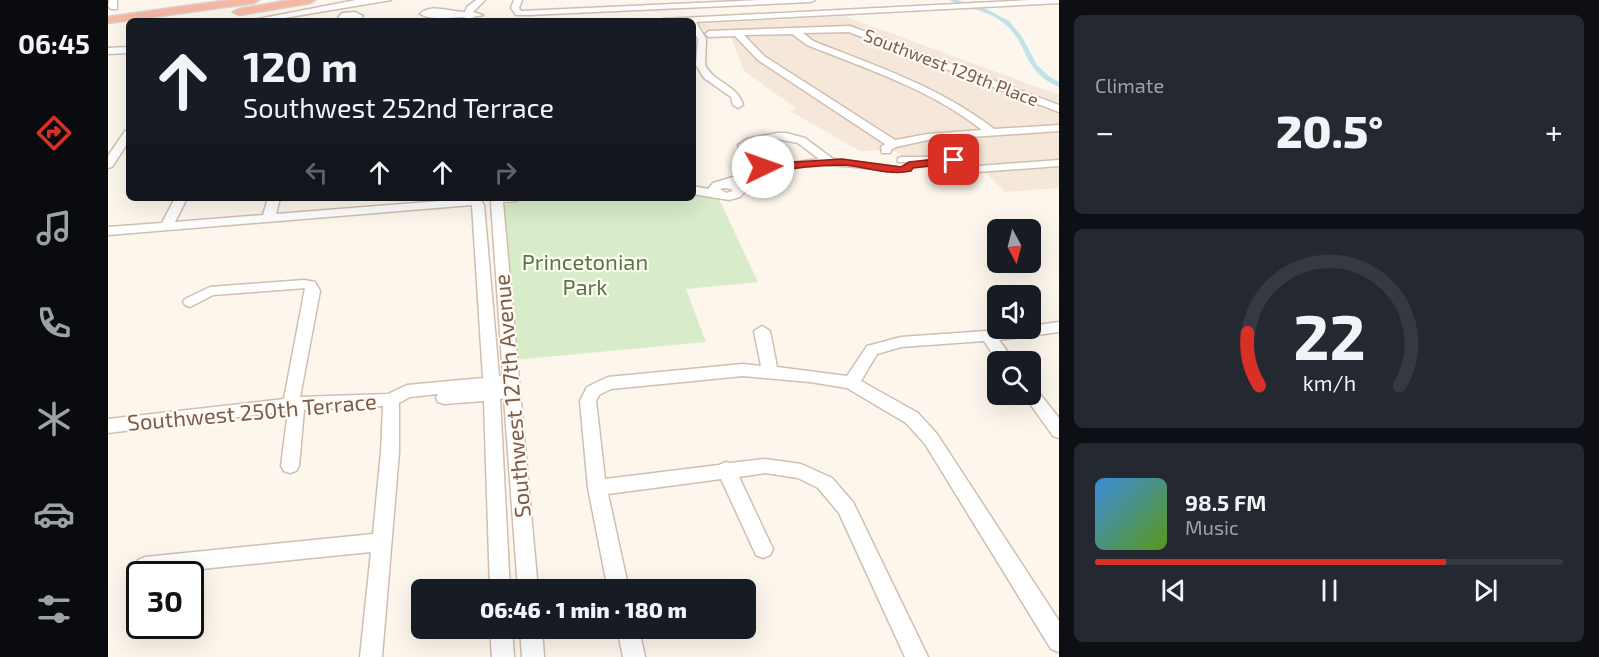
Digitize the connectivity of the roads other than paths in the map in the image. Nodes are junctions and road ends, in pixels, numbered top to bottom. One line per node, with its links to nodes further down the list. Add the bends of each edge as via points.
1 (254, 0): 22 (highway)
2 (310, 0): 17 (highway)
3 (369, 0): 4 (street); 13 (street)
4 (387, 0)
5 (482, 0): 19 (street, via 472,6); 20 (street)
6 (518, 0): 14 (street, via 514,8 519,13)
7 (619, 0): 14 (street)
8 (798, 0): 9 (street); 14 (street)
9 (811, 0)
10 (1002, 0): 12 (street)
11 (1059, 1): 12 (street)
12 (1015, 4): 23 (street)
13 (331, 8): 16 (street); 18 (street)
14 (623, 9): 21 (street)
15 (441, 14): 19 (street)
16 (343, 16)
17 (195, 18)
18 (279, 18)
19 (468, 18): 20 (street)
20 (480, 18)
21 (628, 18)
22 (108, 20)
23 (696, 21)
24 (126, 27): 26 (highway)
25 (696, 28): 30 (street, via 701,36)
26 (108, 30)
27 (793, 30): 28 (street); 34 (street, Southwest 129th Place, via 843,28); 36 (street, via 810,43 953,103)
28 (737, 33): 29 (street); 38 (street, via 766,62)
29 (709, 34)
30 (697, 46): 33 (street, via 702,69 736,96)
31 (126, 50): 32 (street)
32 (110, 53)
33 (738, 105)
34 (1059, 109)
35 (1059, 128): 36 (street)
36 (992, 133): 38 (street, via 918,138)
37 (126, 138): 41 (street)
38 (895, 158): 39 (street, via 866,164); 40 (street, via 954,160 978,169)
39 (830, 162): 42 (street); 42 (street, via 788,135 743,145 746,153)
40 (1059, 163)
41 (108, 165)
42 (767, 170): 43 (street, via 725,189)
43 (696, 190)
44 (180, 201): 50 (street)
45 (273, 201): 49 (street)
46 (476, 201): 47 (street, via 488,207); 49 (street); 53 (street, Southwest 127th Avenue)
47 (496, 201)
48 (497, 201): 52 (street, Southwest 127th Avenue)
49 (268, 218): 50 (street)
50 (167, 226): 51 (street)
51 (108, 231)
52 (502, 280): 53 (street); 61 (street, Southwest 127th Avenue)
53 (484, 282): 62 (street, Southwest 127th Avenue)
54 (190, 302): 64 (street, via 210,291 310,285 313,291)
55 (1059, 327): 56 (street)
56 (1041, 329)
57 (762, 331): 59 (street)
58 (987, 336): 60 (street, via 901,342 872,350)
59 (770, 372): 60 (street); 70 (street, via 742,370 608,383 593,391 588,401)
60 (851, 383): 80 (street, via 912,418 931,439)
61 (512, 386): 62 (street, Southwest 250th Terrace); 75 (street, Southwest 127th Avenue)
62 (492, 388): 63 (street, Southwest 250th Terrace, via 408,401); 74 (street, Southwest 127th Avenue)
63 (394, 399): 64 (street, Southwest 250th Terrace); 71 (street)
64 (293, 404): 66 (street, Southwest 250th Terrace); 68 (street, via 297,414)
65 (1039, 405): 67 (street)
66 (108, 426)
67 (1059, 431)
68 (290, 466)
69 (726, 470): 70 (street); 72 (street); 85 (street, via 765,466 801,471 825,483 846,508)
70 (597, 488): 76 (street)
71 (381, 542): 73 (street); 81 (street)
72 (762, 549)
73 (194, 561)
74 (500, 579)
75 (527, 579)
76 (617, 579)
77 (502, 639): 82 (street)
78 (532, 639): 83 (street)
79 (630, 639): 84 (street)
80 (1059, 641)
81 (371, 657)
82 (503, 657)
83 (533, 657)
84 (634, 657)
85 (917, 657)

